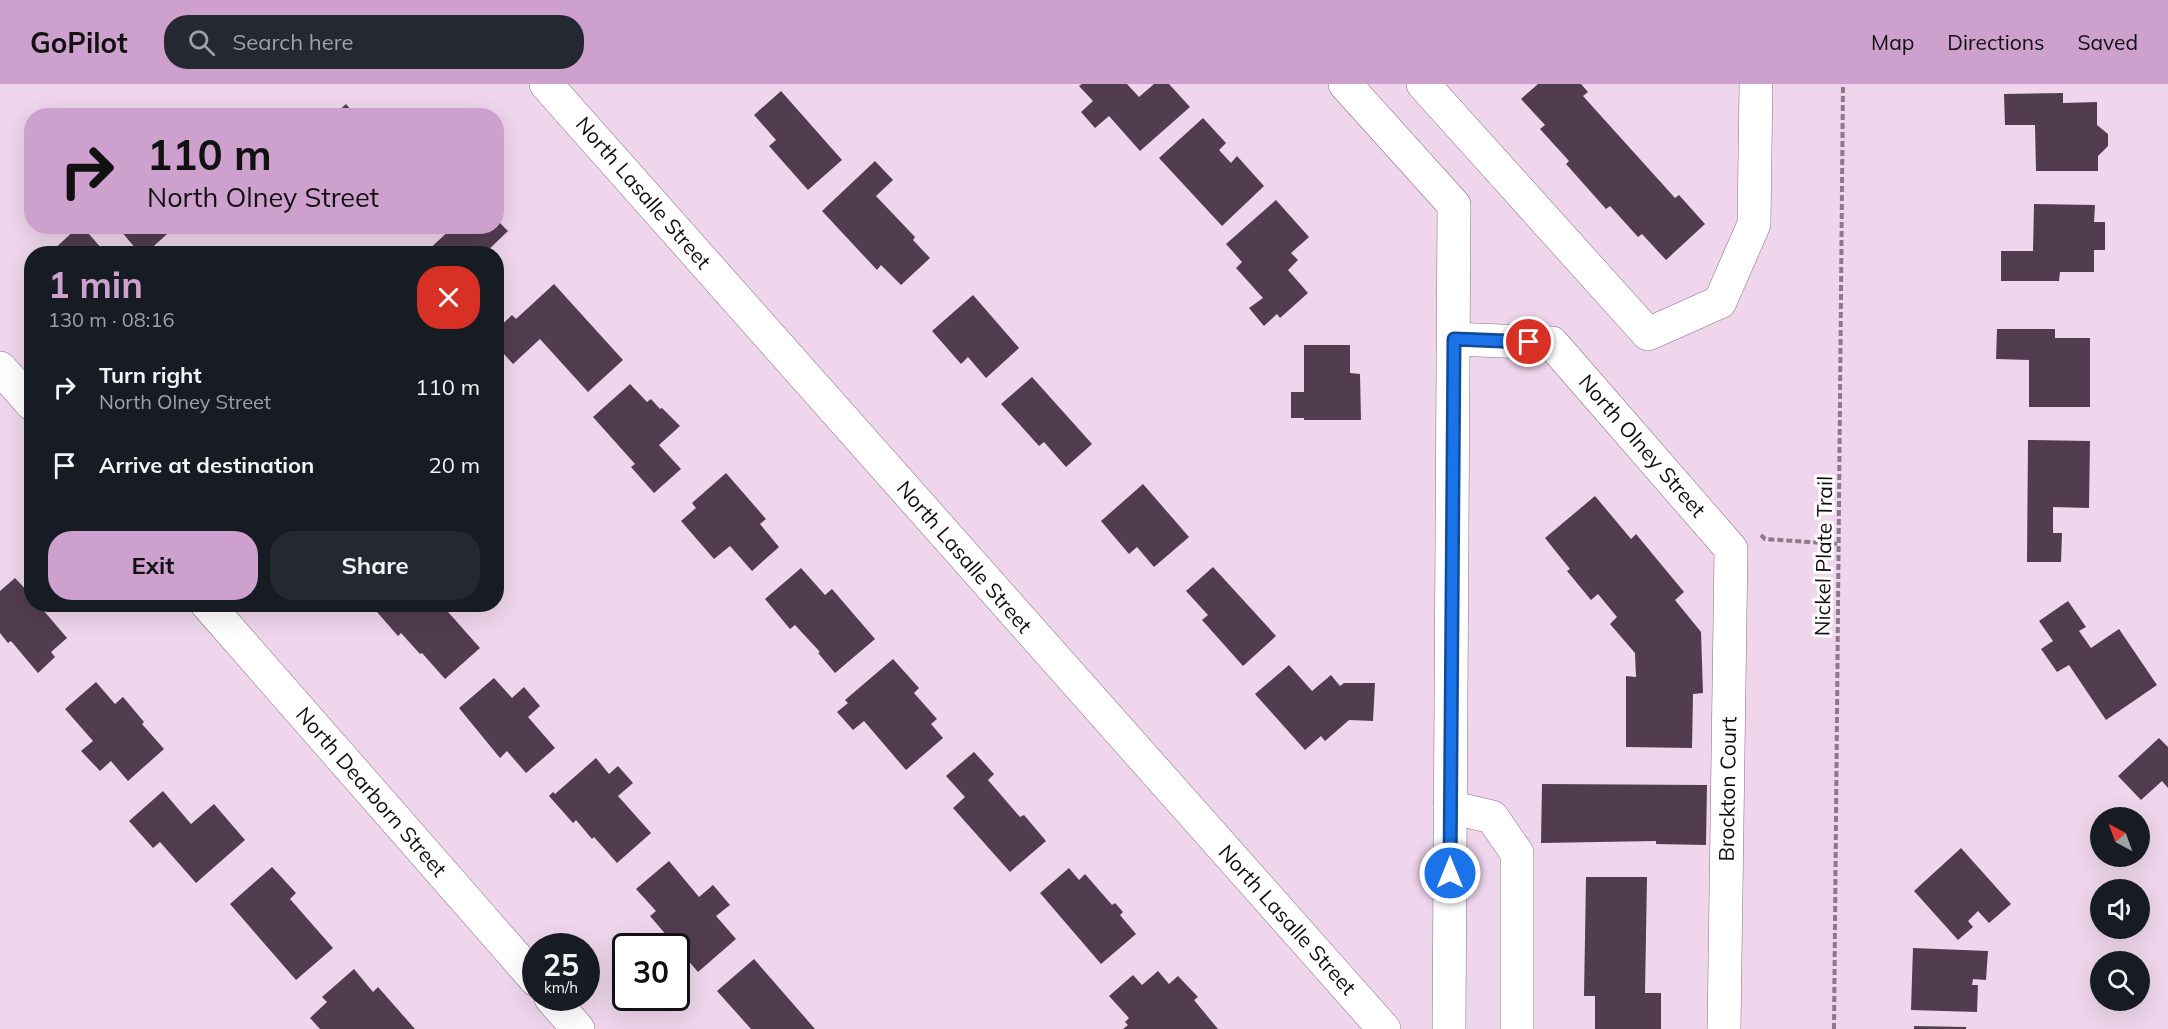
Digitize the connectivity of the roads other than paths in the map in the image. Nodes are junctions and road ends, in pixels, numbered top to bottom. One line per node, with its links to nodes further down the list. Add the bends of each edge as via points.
1 (546, 84): 14 (street, North Lasalle Street)
2 (1345, 84): 5 (street, via 1454,205)
3 (1423, 84): 4 (street, via 1648,334 1720,302 1754,224)
4 (1756, 84)
5 (1454, 339): 8 (street, North Olney Street, via 1552,343); 10 (street)
6 (0, 368): 7 (street)
7 (24, 395)
8 (1731, 549): 17 (street, Brockton Court)
9 (214, 612): 11 (street, North Dearborn Street)
10 (1450, 807): 15 (street); 16 (street, via 1492,817 1517,853)
11 (522, 964)
12 (562, 1011): 13 (street)
13 (578, 1029)
14 (1384, 1029)
15 (1449, 1029)
16 (1517, 1029)
17 (1724, 1029)

